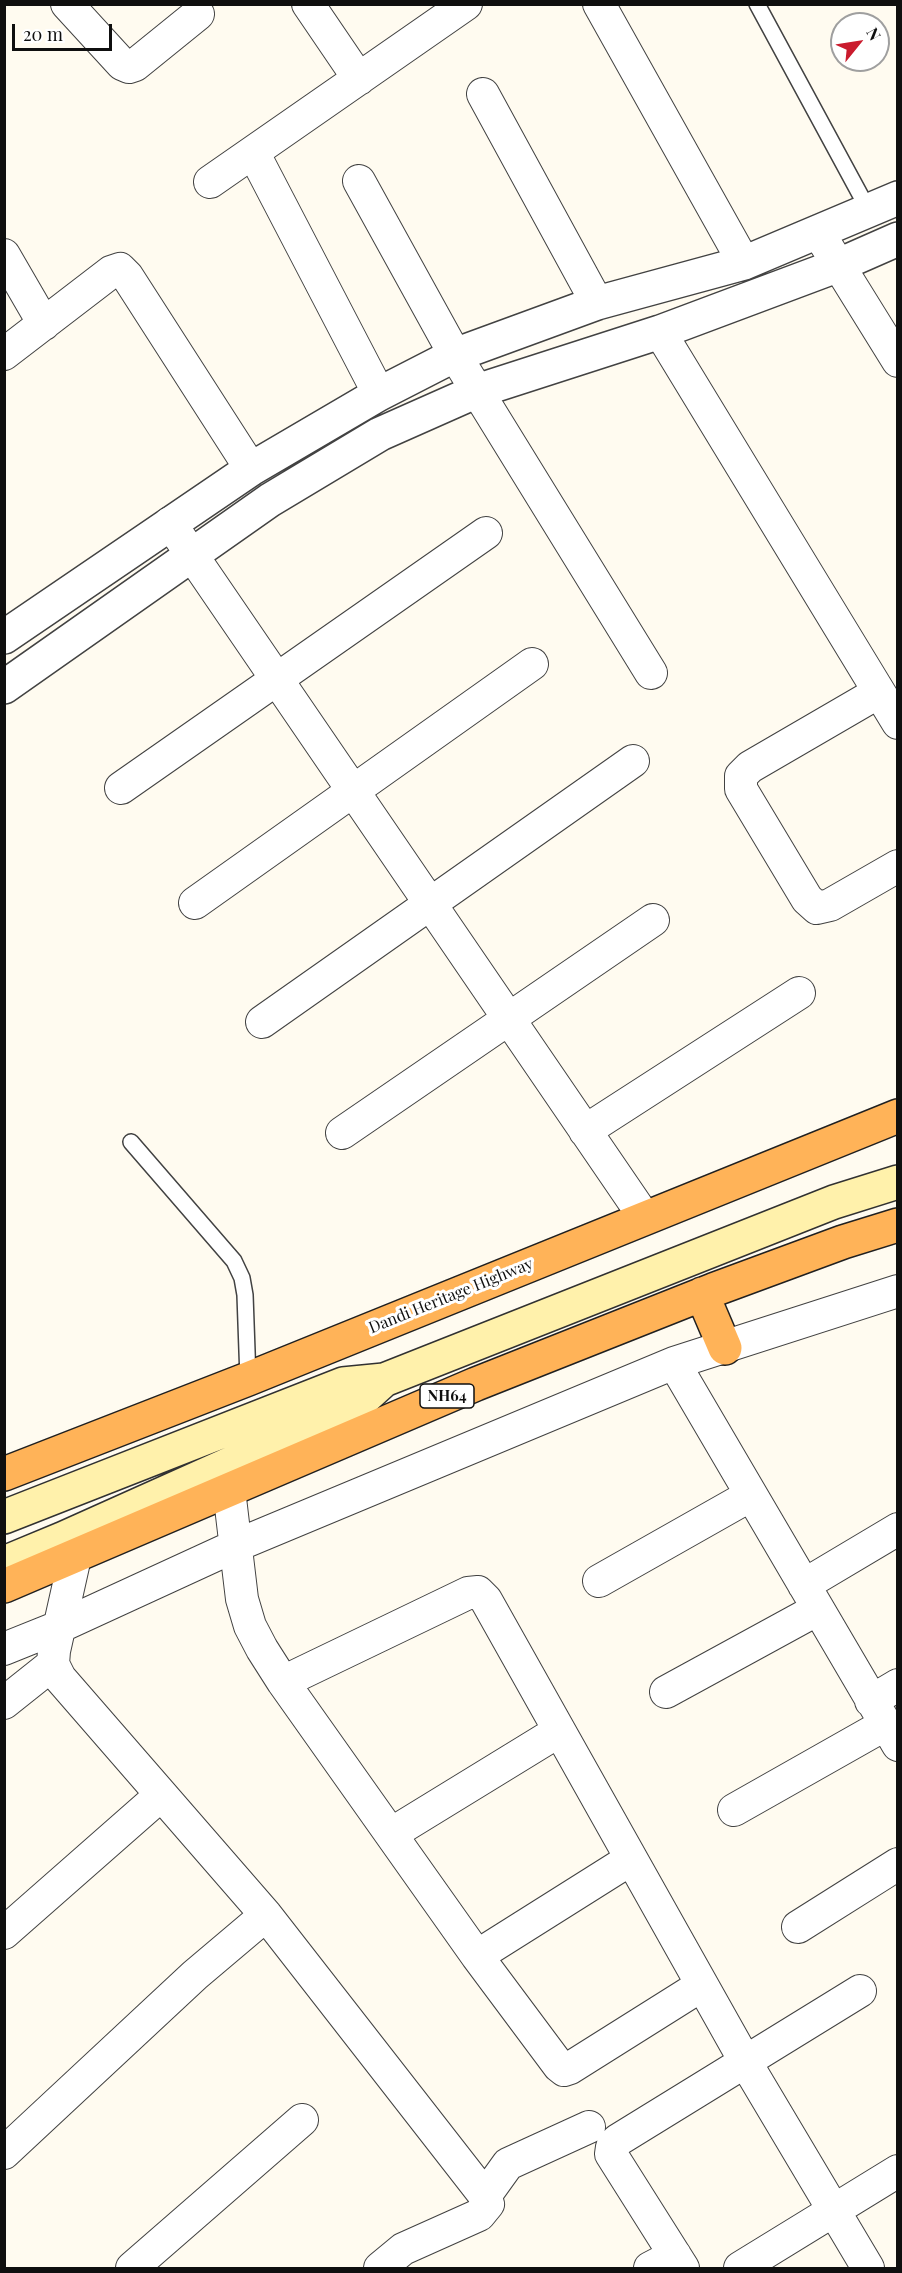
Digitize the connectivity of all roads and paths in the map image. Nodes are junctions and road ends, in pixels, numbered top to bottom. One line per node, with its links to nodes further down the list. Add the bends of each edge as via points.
1 (67, 4): 6 (street, via 129,67)
2 (308, 4): 7 (street)
3 (466, 4): 7 (street)
4 (599, 4): 16 (street)
5 (757, 4): 12 (lane)
6 (198, 14)
7 (359, 79): 9 (street)
8 (483, 94): 18 (street)
9 (253, 152): 11 (street); 25 (street)
10 (359, 181): 22 (street)
11 (210, 182)
12 (883, 205): 13 (street)
13 (818, 232): 16 (street); 17 (street)
14 (897, 239): 17 (street)
15 (4, 255): 19 (street)
16 (744, 263): 18 (street)
17 (838, 265): 20 (street); 23 (street)
18 (597, 303): 22 (street)
19 (44, 324): 21 (street); 26 (street, via 120,269)
20 (660, 332): 24 (street); 35 (street)
21 (4, 354)
22 (455, 355): 24 (street); 25 (street)
23 (897, 361)
24 (477, 391): 29 (street, via 380,434 270,500); 32 (street)
25 (379, 393): 26 (street)
26 (251, 469): 27 (street)
27 (170, 523): 29 (street); 30 (street)
28 (486, 533): 33 (street)
29 (192, 556): 33 (street); 34 (street)
30 (4, 636)
31 (532, 664): 39 (street)
32 (651, 673)
33 (277, 680): 38 (street); 39 (street)
34 (4, 687)
35 (879, 693): 36 (street); 40 (street, via 750,767 741,776 741,789 816,908 830,905)
36 (897, 723)
37 (633, 761): 42 (street)
38 (121, 788)
39 (353, 791): 41 (street); 42 (street)
40 (897, 866)
41 (195, 903)
42 (430, 904): 45 (street); 46 (street)
43 (653, 920): 45 (street)
44 (799, 993): 48 (street)
45 (509, 1018): 48 (street); 49 (street)
46 (262, 1022)
47 (897, 1116): 52 (highway, Dandi Heritage Highway)
48 (585, 1131): 52 (street)
49 (342, 1133)
50 (131, 1143): 58 (lane, via 234,1262 242,1278)
51 (897, 1182): 59 (main road, via 834,1202)
52 (645, 1218): 58 (highway, Dandi Heritage Highway)
53 (897, 1224): 55 (highway, NH64)
54 (897, 1291): 56 (street)
55 (702, 1294): 56 (highway); 61 (highway, NH64, via 476,1384)
56 (725, 1348): 57 (street)
57 (674, 1363): 62 (street); 65 (street)
58 (248, 1379): 60 (highway, Dandi Heritage Highway)
59 (384, 1380): 63 (main road, via 343,1384); 67 (main road, via 352,1409)
60 (4, 1474)
61 (229, 1490): 65 (street); 66 (highway, NH64)
62 (751, 1495): 68 (street); 70 (street)
63 (4, 1517)
64 (897, 1529): 70 (street)
65 (235, 1546): 71 (street); 74 (street, via 250,1626)
66 (75, 1557): 69 (highway, NH64); 71 (street)
67 (4, 1563)
68 (599, 1581)
69 (4, 1586)
70 (811, 1597): 75 (street); 77 (street)
71 (61, 1626): 72 (street); 73 (street)
72 (4, 1649)
73 (53, 1664): 76 (street); 79 (street, via 60,1678)
74 (283, 1682): 78 (street, via 468,1593 478,1592); 81 (street)
75 (666, 1692)
76 (4, 1703)
77 (888, 1714): 80 (street)
78 (559, 1731): 81 (street); 82 (street)
79 (161, 1795): 84 (street); 86 (street)
80 (734, 1810)
81 (391, 1834): 87 (street)
82 (631, 1859): 87 (street); 88 (street)
83 (897, 1864): 85 (street)
84 (266, 1915): 93 (street, via 195,1975); 95 (street)
85 (798, 1927)
86 (4, 1933)
87 (477, 1956): 88 (street, via 564,2070)
88 (702, 1985): 90 (street)
89 (860, 1991): 90 (street)
90 (746, 2063): 96 (street); 97 (street, via 612,2147 611,2154)
91 (302, 2120): 98 (street)
92 (589, 2127): 95 (street, via 508,2164)
93 (4, 2153)
94 (897, 2171): 96 (street)
95 (485, 2196): 99 (street, via 488,2204 479,2215 403,2249)
96 (834, 2212): 100 (street); 101 (street)
97 (669, 2264)
98 (132, 2268)
99 (380, 2268)
100 (740, 2268)
101 (868, 2268)

